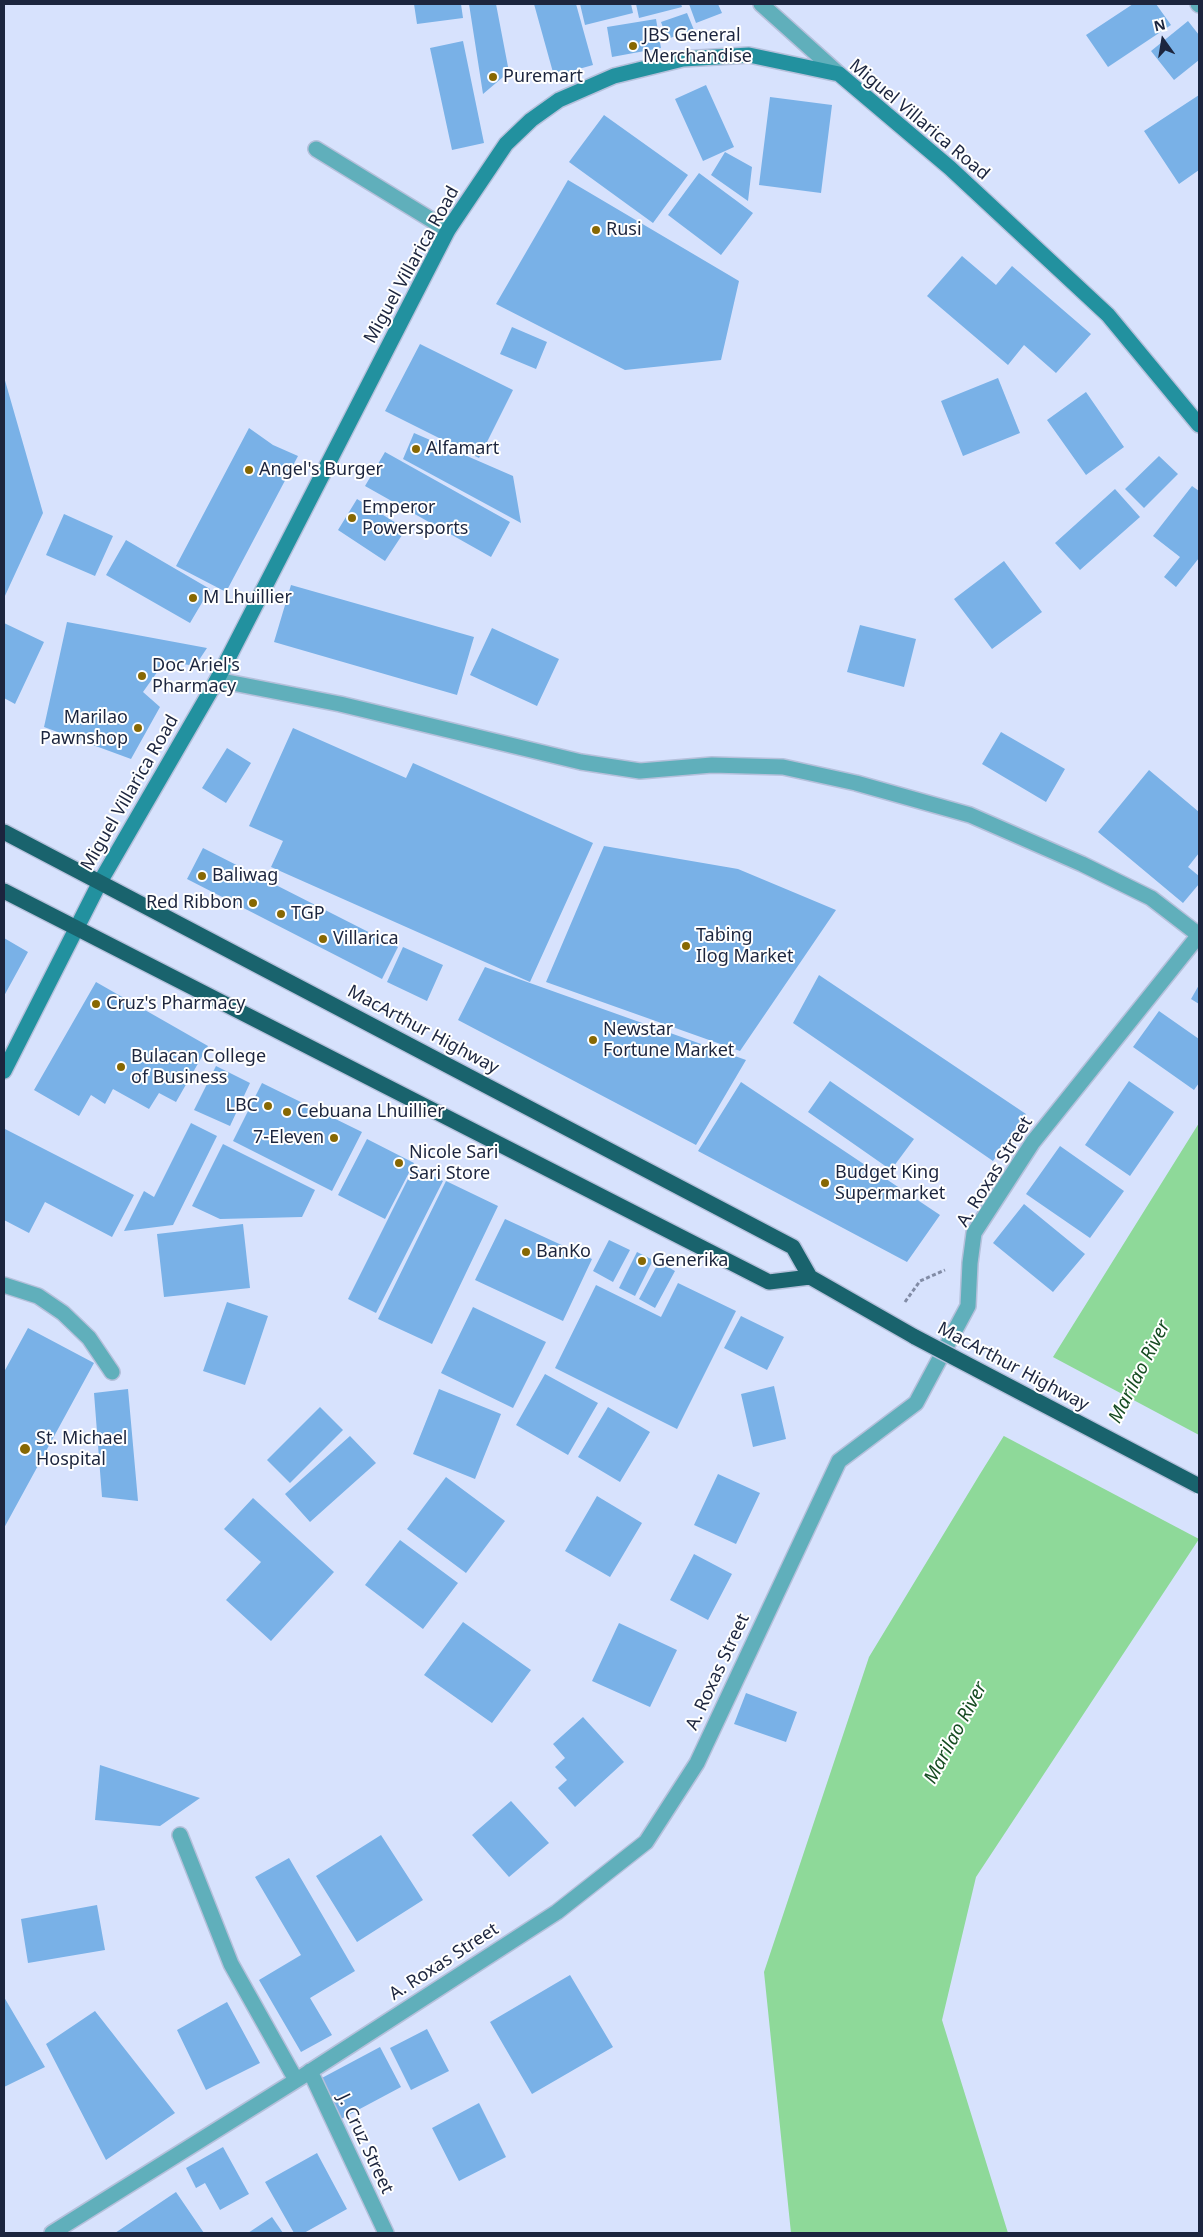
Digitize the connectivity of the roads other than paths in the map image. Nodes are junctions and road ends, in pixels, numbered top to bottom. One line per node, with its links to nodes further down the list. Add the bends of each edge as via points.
1 (761, 4): 2 (street)
2 (839, 74): 4 (main road, Miguel Villarica Road, via 749,54 683,59 614,76 559,100 531,120 506,144); 5 (main road, Miguel Villarica Road, via 950,168 1108,315)
3 (316, 149): 4 (street)
4 (448, 230): 6 (main road, Miguel Villarica Road)
5 (1199, 425)
6 (217, 680): 8 (main road, Miguel Villarica Road); 11 (street, via 340,704 581,762 640,771 712,765 783,767 856,783 970,815 1082,864 1151,898)
7 (4, 832): 8 (highway, MacArthur Highway)
8 (100, 882): 10 (main road, Miguel Villarica Road); 13 (highway, MacArthur Highway, via 793,1247)
9 (4, 890): 10 (highway)
10 (77, 928): 12 (main road, Miguel Villarica Road); 13 (highway, via 769,1282)
11 (1199, 935): 18 (street, A. Roxas Street, via 1034,1142 974,1234 968,1306 916,1404 839,1461 697,1763 646,1842 556,1912)
12 (4, 1071)
13 (810, 1277): 16 (highway, MacArthur Highway, bridge, via 915,1337)
14 (4, 1286): 15 (street, via 38,1296 63,1313 89,1338)
15 (112, 1372)
16 (1199, 1486)
17 (180, 1835): 19 (street, via 230,1964)
18 (310, 2071): 19 (street, A. Roxas Street); 21 (street, J. Cruz Street)
19 (296, 2080): 20 (street, A. Roxas Street)
20 (62, 2230)
21 (386, 2233)

